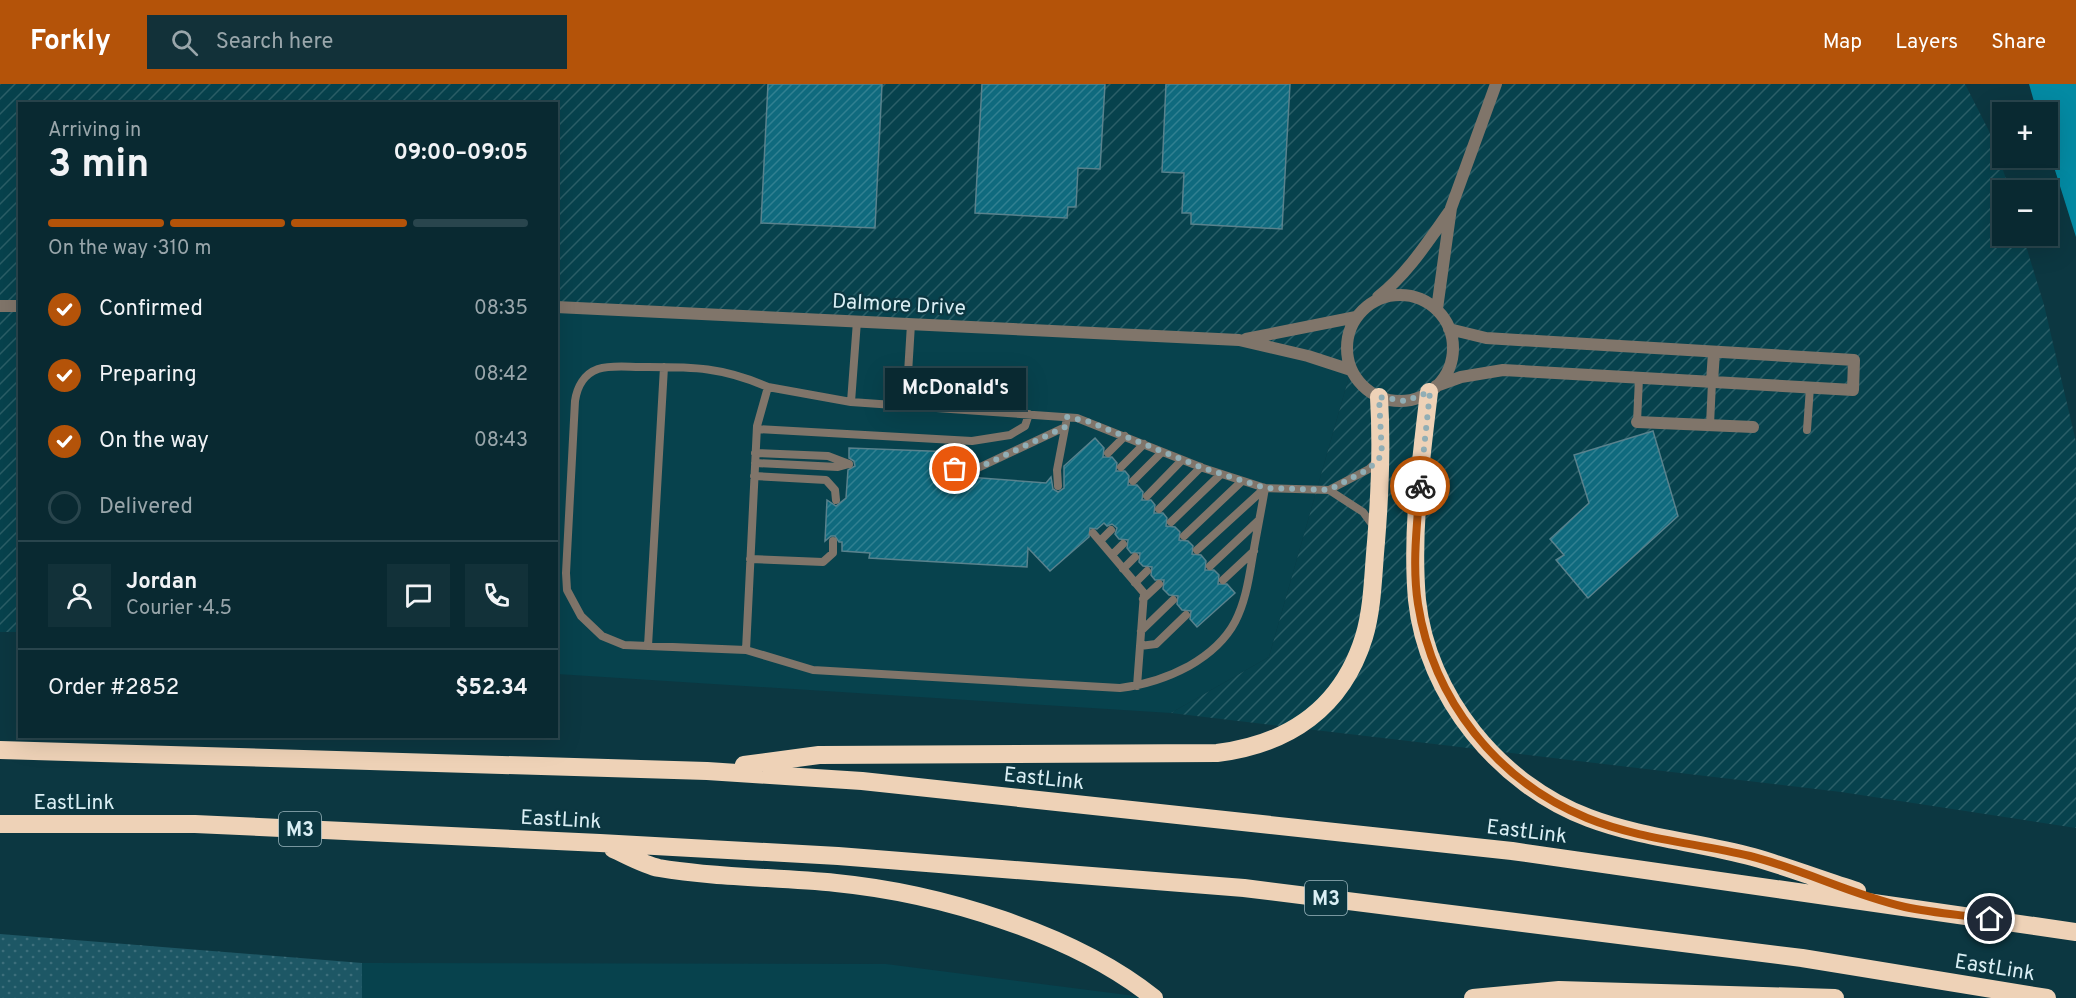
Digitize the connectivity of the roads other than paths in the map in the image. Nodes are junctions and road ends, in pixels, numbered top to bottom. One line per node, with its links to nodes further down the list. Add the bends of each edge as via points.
1 (1496, 84): 2 (street)
2 (1451, 208): 3 (street, via 1417,259); 7 (street)
3 (1371, 303): 7 (street, via 1398,294 1419,298); 8 (street)
4 (0, 306): 5 (street)
5 (18, 306)
6 (558, 307): 9 (street, Dalmore Drive)
7 (1437, 309): 11 (street)
8 (1356, 317): 12 (street, Dalmore Drive); 15 (street, via 1347,343)
9 (857, 321): 10 (street, Dalmore Drive); 22 (lane)
10 (911, 324): 12 (street, Dalmore Drive); 23 (lane)
11 (1449, 329): 13 (street, via 1486,338); 20 (street, via 1453,344 1451,360 1446,374)
12 (1239, 340): 15 (street, Dalmore Drive)
13 (1714, 352): 17 (street); 19 (street, via 1854,360 1853,390)
14 (664, 367): 18 (lane, via 722,370); 77 (lane); 77 (lane, via 598,369 580,383 575,401 567,590 581,616 602,636 624,645)
15 (1351, 370): 21 (street, via 1358,381)
16 (1639, 378): 17 (street); 20 (street, via 1503,370 1461,377); 26 (lane)
17 (1712, 382): 19 (street); 27 (lane)
18 (768, 387): 22 (lane); 30 (lane)
19 (1810, 387): 31 (lane)
20 (1433, 389): 21 (street, via 1405,401); 85 (highway, via 1416,540 1418,603 1442,683 1480,741 1524,782 1586,817 1631,831 1752,856)
21 (1379, 397): 37 (highway)
22 (851, 402): 23 (lane)
23 (906, 406): 24 (lane)
24 (1029, 414): 25 (lane); 30 (lane, via 1025,426 1010,435 972,441)
25 (1067, 417): 28 (lane); 32 (lane)
26 (1637, 422): 27 (street)
27 (1710, 425): 29 (street)
28 (1065, 427): 42 (lane, via 978,468); 47 (lane)
29 (1754, 427)
30 (757, 429): 35 (lane)
31 (1808, 430)
32 (1125, 436): 33 (lane); 36 (lane)
33 (1144, 444): 34 (lane); 40 (lane)
34 (1162, 452): 38 (lane); 45 (lane)
35 (755, 453): 39 (lane); 39 (lane, via 828,456 849,464 838,467)
36 (1108, 453)
37 (1382, 455): 49 (lane, via 1369,469); 56 (highway)
38 (1182, 460): 41 (lane); 50 (lane)
39 (755, 463): 44 (lane)
40 (1121, 467)
41 (1201, 467): 43 (lane); 52 (lane)
42 (955, 469)
43 (1221, 474): 46 (lane); 54 (lane)
44 (754, 476): 51 (lane, via 826,480 835,490); 66 (lane)
45 (1133, 481)
46 (1242, 481): 48 (lane); 58 (lane)
47 (1058, 486)
48 (1265, 488): 49 (lane); 53 (lane); 62 (lane)
49 (1329, 490): 56 (lane, via 1363,512)
50 (1147, 496)
51 (836, 500)
52 (1159, 509)
53 (1259, 520): 63 (lane); 67 (lane)
54 (1171, 522)
55 (1111, 530): 59 (lane)
56 (1377, 531): 82 (highway, via 1370,612 1349,673 1311,719 1274,740 1239,750 1195,755 819,754)
57 (1093, 533): 59 (lane)
58 (1184, 536)
59 (1100, 541): 64 (lane)
60 (833, 542): 66 (lane, via 833,553 823,562)
61 (1123, 544): 64 (lane)
62 (1197, 550)
63 (1254, 551): 70 (lane); 80 (lane, via 1245,601 1226,638 1182,670)
64 (1112, 555): 68 (lane)
65 (1135, 557): 68 (lane)
66 (750, 559): 79 (lane)
67 (1210, 566)
68 (1123, 569): 71 (lane)
69 (1147, 571): 71 (lane)
70 (1223, 580)
71 (1135, 583): 73 (lane, via 1144,593)
72 (1159, 584): 73 (lane)
73 (1143, 599): 76 (lane)
74 (1173, 600): 76 (lane)
75 (1186, 615): 78 (lane, via 1156,644)
76 (1141, 630): 78 (lane)
77 (648, 646): 79 (lane)
78 (1140, 646): 80 (lane)
79 (746, 650): 80 (lane, via 813,669)
80 (1137, 686)
81 (0, 750): 82 (highway, EastLink)
82 (707, 771): 85 (highway, EastLink, via 862,781 1512,851)
83 (0, 824): 84 (highway, EastLink / M3, via 195,824)
84 (600, 843): 87 (highway, via 657,868 839,883 928,899 1070,947 1105,964); 90 (highway, EastLink / M3, via 838,856 1244,888 1802,958)
85 (1904, 907): 86 (highway, EastLink)
86 (2076, 932)
87 (1154, 998)
88 (1473, 998): 89 (highway, via 1558,990)
89 (1835, 998)
90 (2047, 998)

